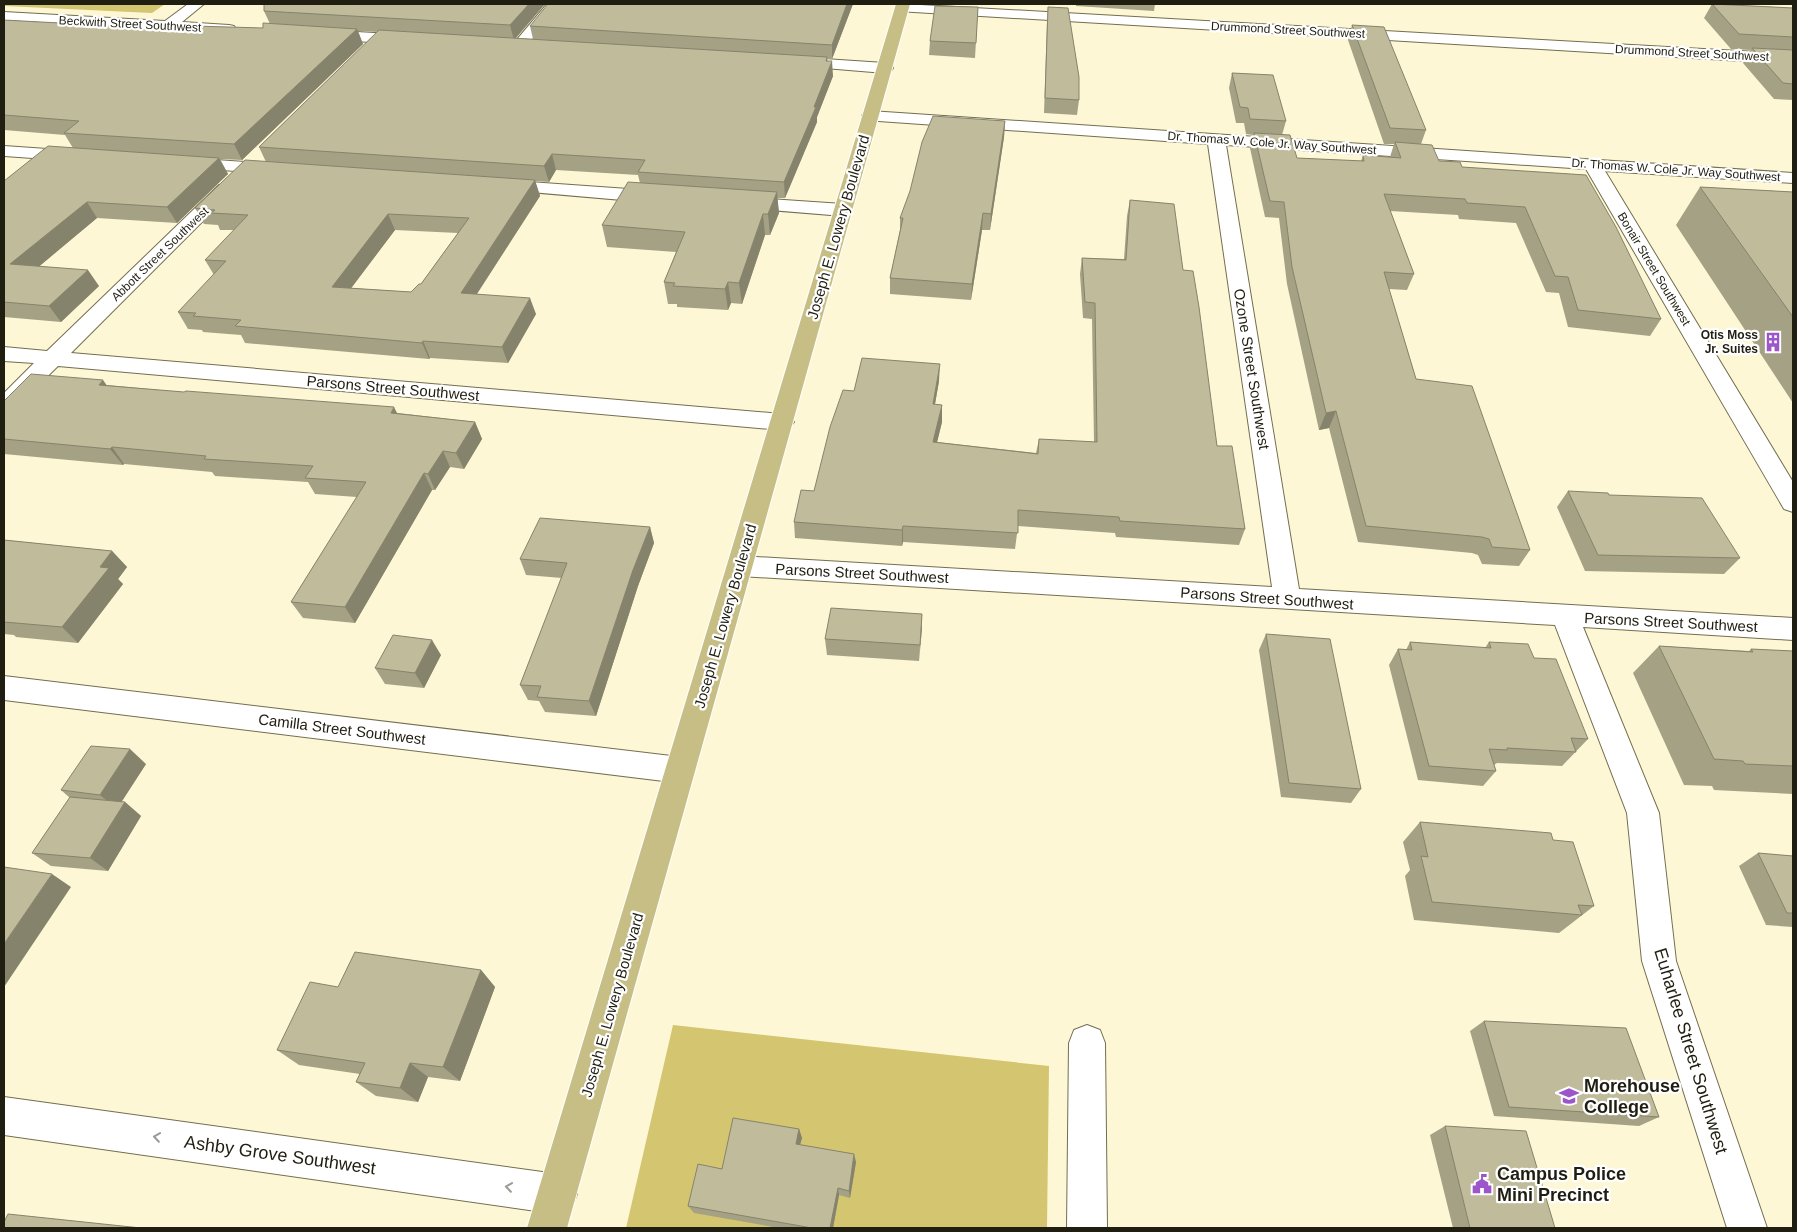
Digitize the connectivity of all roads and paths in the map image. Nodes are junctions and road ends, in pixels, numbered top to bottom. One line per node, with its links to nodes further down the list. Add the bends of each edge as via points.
1 (197, 4): 5 (street)
2 (554, 4): 11 (street)
3 (903, 6): 14 (street, Drummond Street Southwest); 16 (main road, Joseph E. Lowery Boulevard)
4 (4, 16): 5 (street, Beckwith Street Southwest)
5 (167, 26): 6 (street, Beckwith Street Southwest)
6 (244, 30)
7 (303, 34): 8 (street)
8 (380, 38): 9 (street); 13 (street)
9 (420, 40)
10 (500, 45): 11 (street)
11 (520, 46): 12 (street)
12 (539, 48)
13 (359, 59)
14 (1793, 59)
15 (779, 62): 16 (street)
16 (885, 68): 17 (main road, Joseph E. Lowery Boulevard)
17 (870, 116): 18 (street, Dr. Thomas W. Cole Jr. Way Southwest); 30 (main road, Joseph E. Lowery Boulevard)
18 (1216, 139): 23 (street, Dr. Thomas W. Cole Jr. Way Southwest); 37 (street, Ozone Street Southwest)
19 (269, 147): 24 (street, Abbott Street Southwest)
20 (4, 151): 21 (street)
21 (92, 157)
22 (170, 162): 24 (street)
23 (1592, 164): 26 (street, Dr. Thomas W. Cole Jr. Way Southwest); 35 (street, Bonair Street Southwest)
24 (248, 167): 25 (street); 32 (street, Abbott Street Southwest)
25 (296, 171)
26 (1793, 178)
27 (482, 184): 28 (street)
28 (676, 198)
29 (725, 202): 30 (street)
30 (844, 210): 34 (main road, Joseph E. Lowery Boulevard)
31 (4, 354): 32 (street, Parsons Street Southwest)
32 (53, 358): 33 (street, Abbott Street Southwest); 34 (street, Parsons Street Southwest)
33 (4, 406)
34 (782, 422): 36 (main road, Joseph E. Lowery Boulevard)
35 (1793, 503)
36 (740, 566): 37 (street, Parsons Street Southwest); 41 (main road, Joseph E. Lowery Boulevard)
37 (1287, 599): 38 (street, Parsons Street Southwest)
38 (1565, 616): 39 (street, Parsons Street Southwest); 46 (street, Euharlee Street Southwest, via 1643,813 1659,961)
39 (1793, 629)
40 (4, 688): 41 (street, Camilla Street Southwest)
41 (680, 770): 44 (main road, Joseph E. Lowery Boulevard)
42 (1087, 1043): 45 (street)
43 (4, 1116): 44 (street, Ashby Grove Southwest, one-way to 43)
44 (552, 1211)
45 (1086, 1228)
46 (1747, 1228)

